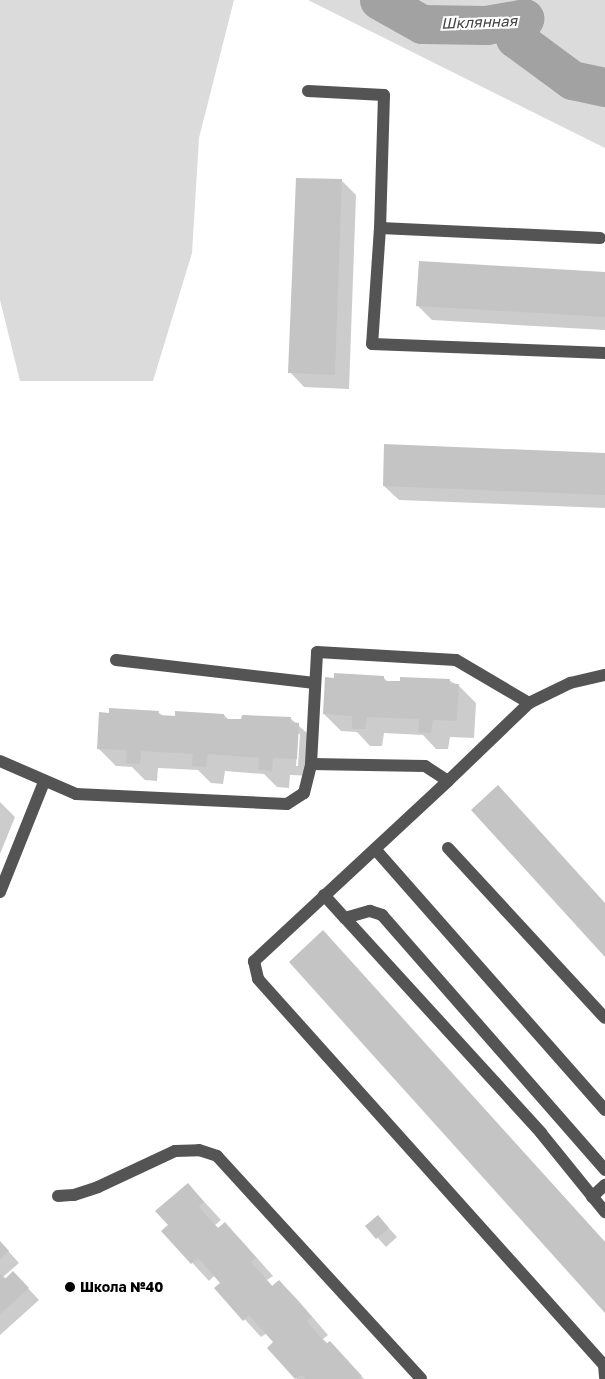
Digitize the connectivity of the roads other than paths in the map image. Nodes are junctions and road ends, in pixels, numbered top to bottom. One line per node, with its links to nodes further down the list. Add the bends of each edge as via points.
1 (308, 91): 2 (lane, via 384,95)
2 (380, 228): 3 (lane); 4 (lane, via 372,344)
3 (600, 238)
4 (605, 353)
5 (116, 660): 7 (lane)
6 (605, 674): 8 (lane, via 570,683)
7 (315, 683): 8 (lane, via 317,652 456,660); 10 (lane)
8 (529, 704): 11 (lane)
9 (0, 761): 12 (lane)
10 (311, 764): 11 (lane, via 425,766); 12 (lane, via 304,794 287,804 76,794)
11 (448, 781): 14 (lane)
12 (44, 782): 15 (lane)
13 (448, 848): 18 (lane)
14 (375, 849): 16 (lane); 19 (lane)
15 (0, 892)
16 (324, 895): 17 (lane); 25 (lane, via 254,961 258,979 604,1365)
17 (345, 918): 20 (lane, via 370,911 382,915); 23 (lane, via 541,1133)
18 (605, 1018)
19 (605, 1110)
20 (605, 1170)
21 (605, 1185): 23 (lane)
22 (58, 1196): 26 (lane, via 74,1195 98,1187 175,1151 199,1150 217,1156)
23 (592, 1197): 24 (lane)
24 (605, 1212)
25 (605, 1377)
26 (421, 1379)

